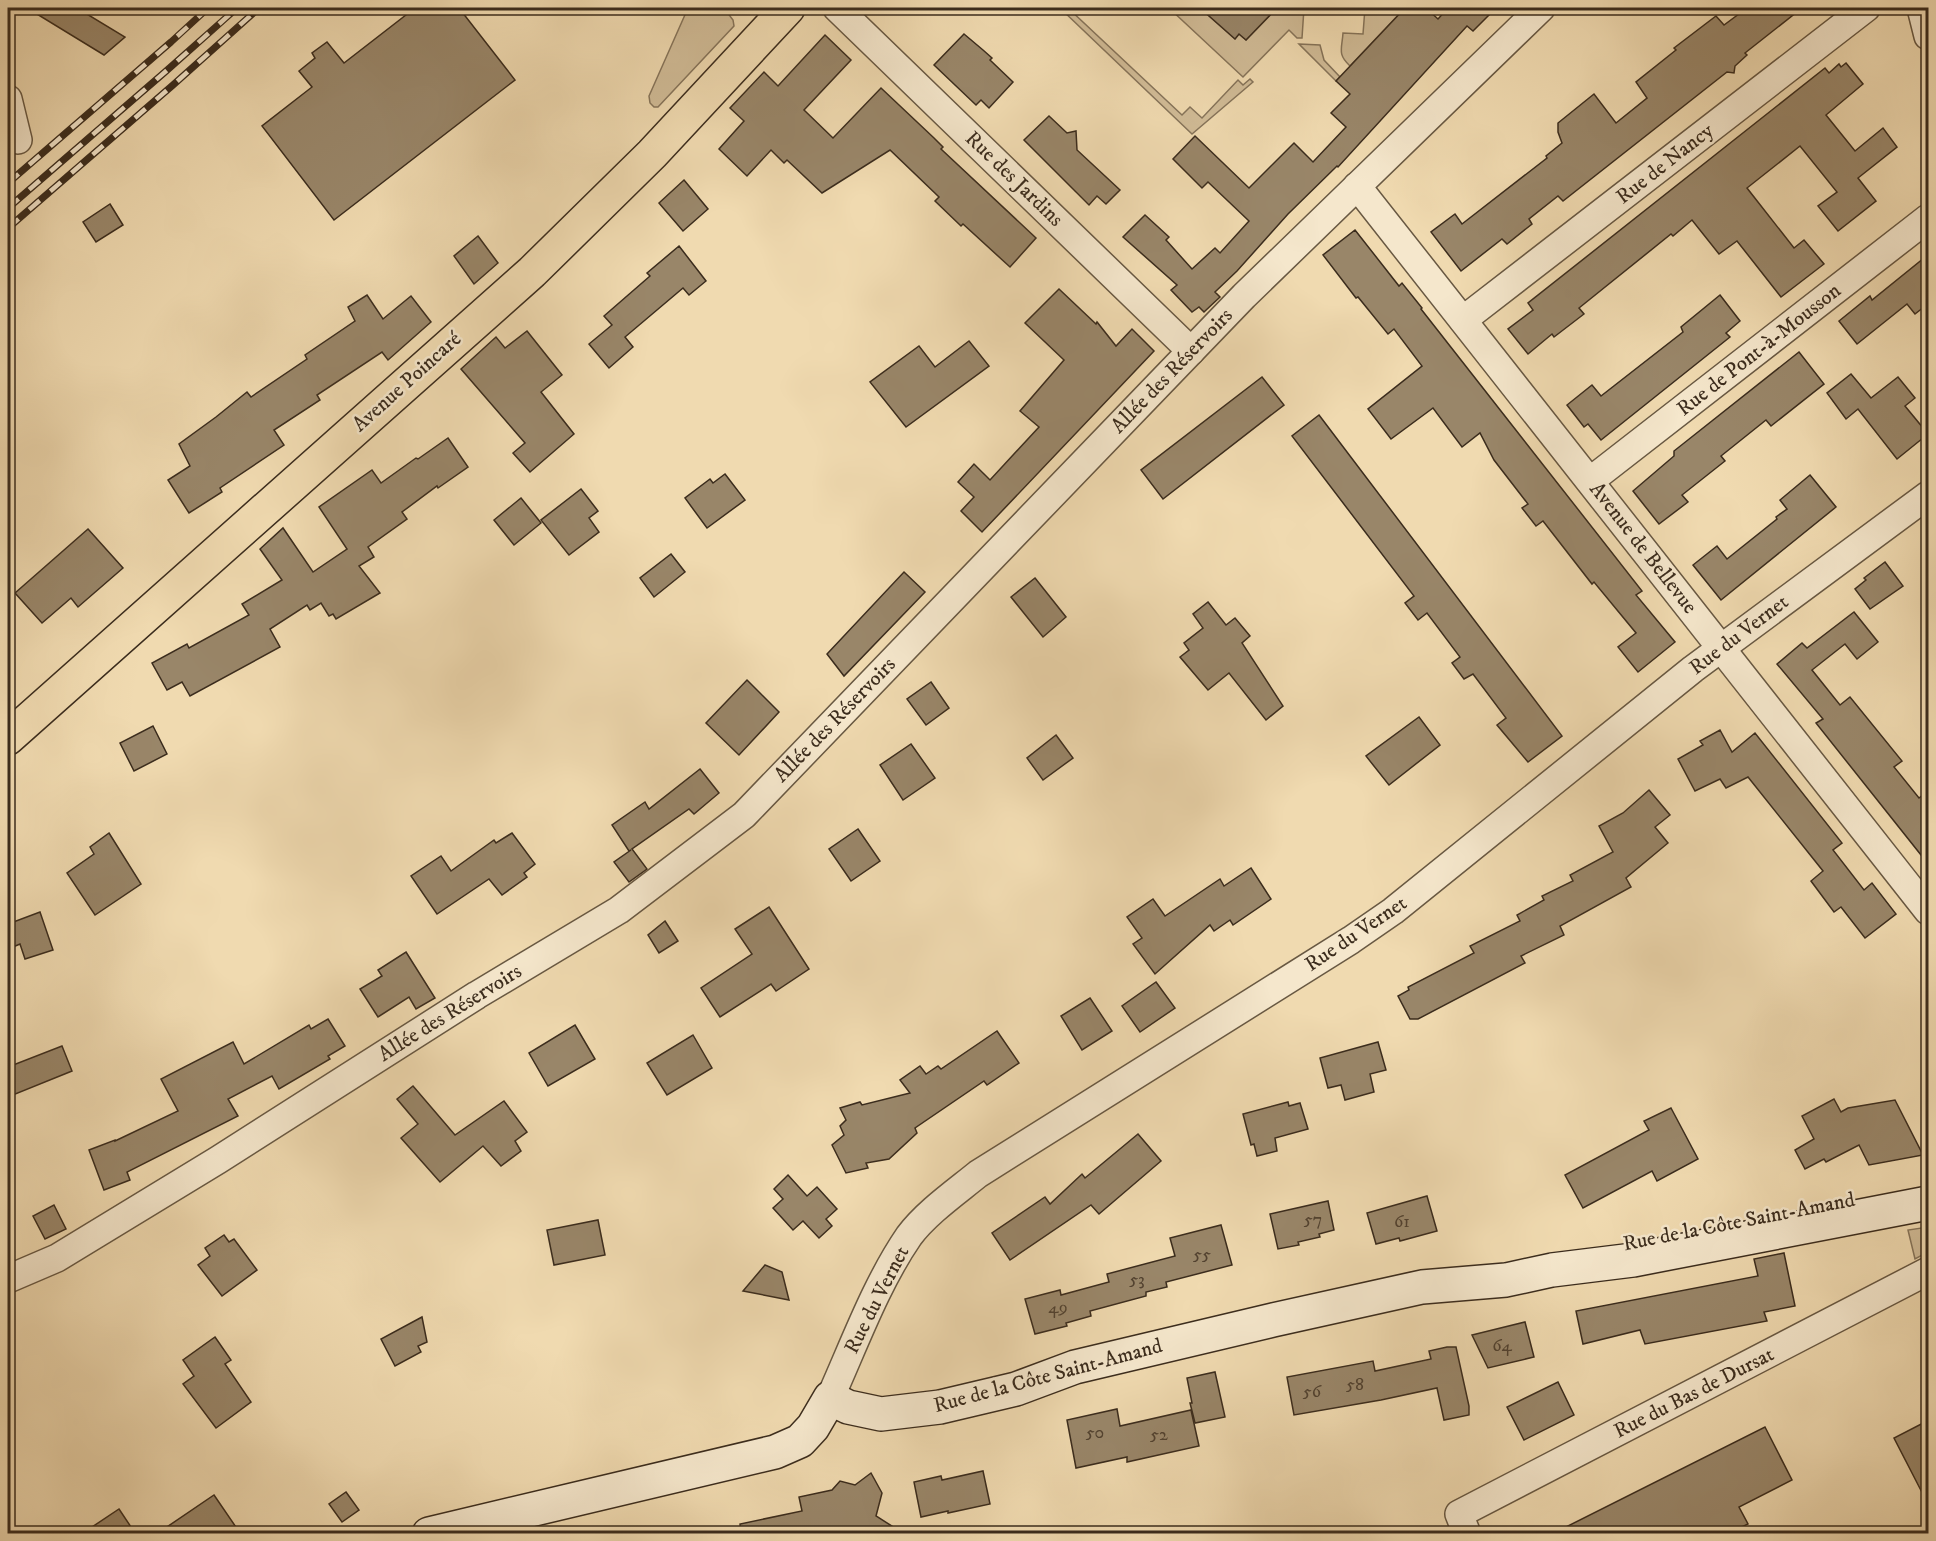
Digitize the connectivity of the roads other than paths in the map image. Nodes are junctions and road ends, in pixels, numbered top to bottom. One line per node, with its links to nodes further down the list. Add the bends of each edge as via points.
1 (788, 8): 16 (main road, Avenue Poincaré, via 644,162 532,272)
2 (837, 8): 12 (street, Rue des Jardins)
3 (1541, 8): 9 (street, Allée des Réservoirs)
4 (1866, 8): 11 (street, Rue de Nancy)
5 (1921, 8): 6 (street)
6 (1929, 36)
7 (8, 99): 8 (street)
8 (18, 140)
9 (1357, 186): 11 (street, Avenue de Bellevue); 12 (street, Allée des Réservoirs)
10 (1929, 218): 13 (street, Rue de Pont-à-Mousson)
11 (1463, 320): 13 (street, Avenue de Bellevue)
12 (1191, 351): 22 (street, Allée des Réservoirs, via 744,815 619,910 477,994 225,1156 57,1258)
13 (1590, 481): 15 (street, Avenue de Bellevue)
14 (1929, 495): 15 (street, Rue du Vernet)
15 (1722, 647): 17 (street, Avenue de Bellevue); 23 (street, Rue du Vernet, via 1393,911 978,1174 938,1206 910,1234 885,1276)
16 (8, 738)
17 (1929, 910)
18 (1929, 1185): 20 (main road, Rue de la Côte Saint-Amand, via 1630,1241)
19 (1929, 1203): 20 (main road, Rue de la Côte Saint-Amand, via 1633,1260)
20 (1552, 1270): 23 (main road, Rue de la Côte Saint-Amand, via 1506,1280 1422,1287 1273,1320 1075,1367 1016,1389 940,1407 881,1414 848,1407)
21 (1929, 1271): 24 (street, Rue du Bas de Dursat)
22 (8, 1279)
23 (830, 1398): 25 (main road, via 800,1441 775,1452)
24 (1463, 1524)
25 (429, 1533)

